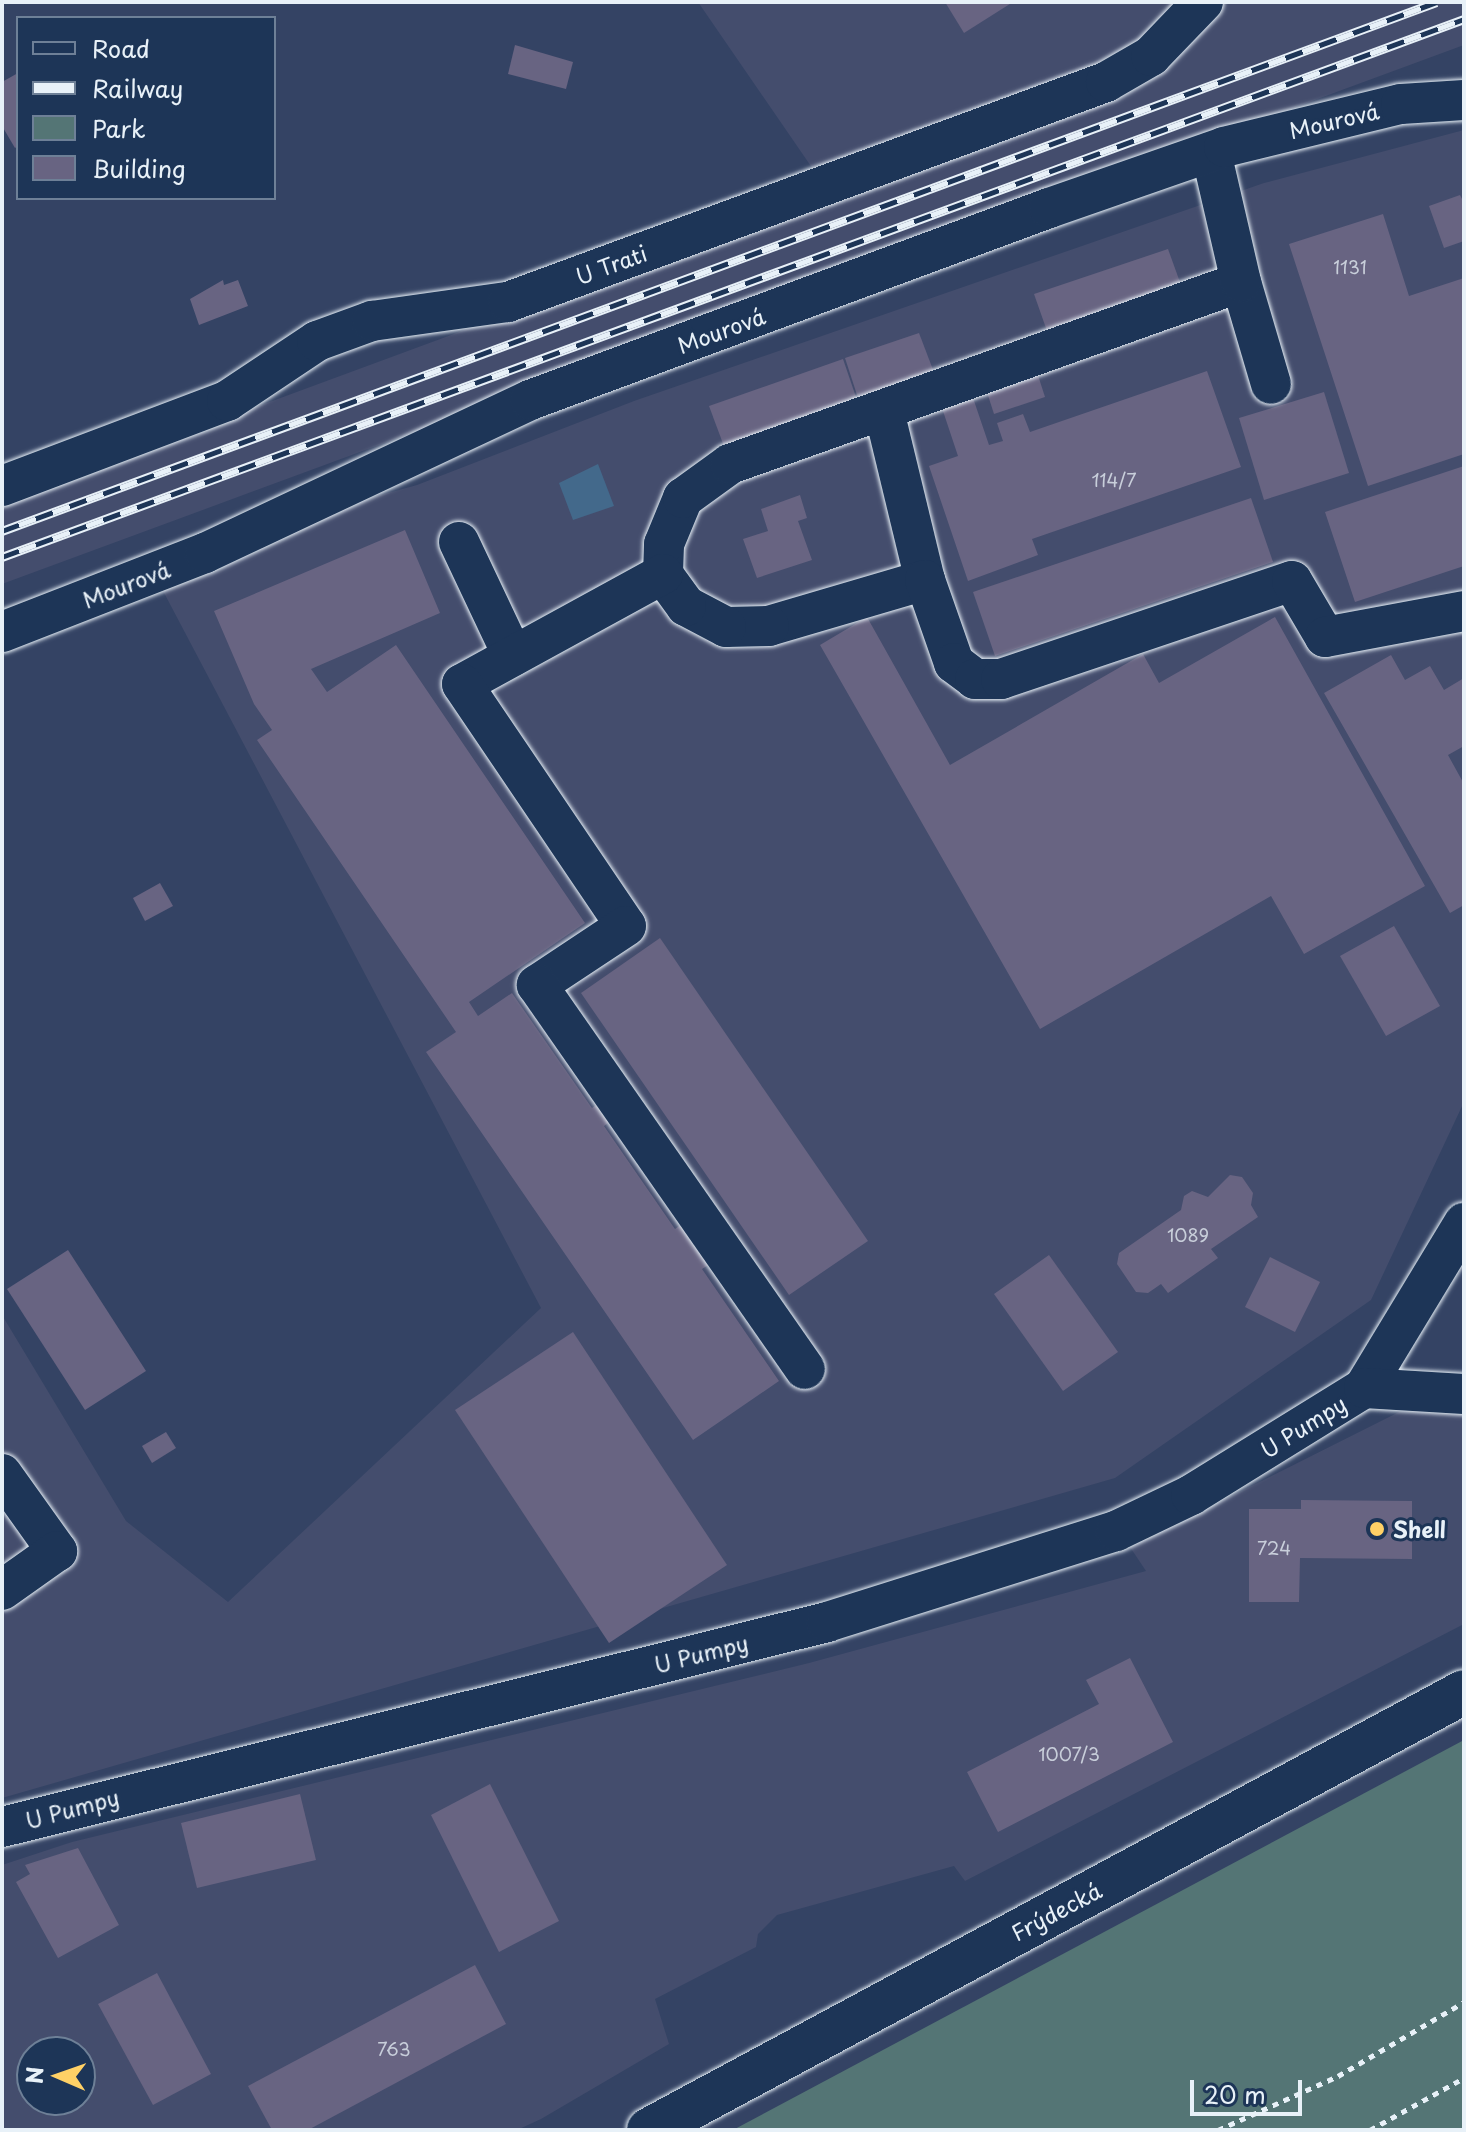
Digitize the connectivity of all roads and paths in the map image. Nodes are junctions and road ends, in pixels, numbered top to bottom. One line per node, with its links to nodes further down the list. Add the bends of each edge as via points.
1 (1203, 2): 7 (street, U Trati, via 1151,56 1106,82 508,302 358,326 317,341 227,401)
2 (1464, 100): 3 (street, Mourová, via 1401,104)
3 (1211, 152): 4 (street); 12 (street, Mourová, via 530,400 205,553)
4 (1241, 282): 5 (street); 6 (street)
5 (1271, 384)
6 (884, 411): 9 (street, via 730,464 683,498 664,544); 10 (street)
7 (2, 486)
8 (459, 542): 13 (street)
9 (663, 574): 10 (street, via 686,606 726,627 769,626); 13 (street)
10 (925, 580): 11 (street, via 954,663 975,679 1001,679 1292,581 1325,637)
11 (1464, 611)
12 (2, 632)
13 (513, 656): 15 (street, via 462,684 626,926 537,985)
14 (1464, 1223): 16 (street, U Pumpy)
15 (805, 1369)
16 (1364, 1388): 17 (street, U Pumpy); 21 (street, U Pumpy, via 1191,1495 1116,1531 827,1622)
17 (1464, 1394)
18 (2, 1474): 19 (street, via 57,1551)
19 (2, 1590)
20 (1464, 1692): 24 (main road, Frýdecká)
21 (2, 1827)
22 (1464, 2002): 25 (path, via 1338,2076)
23 (1464, 2078): 26 (path)
24 (649, 2130)
25 (1218, 2130)
26 (1370, 2130)

